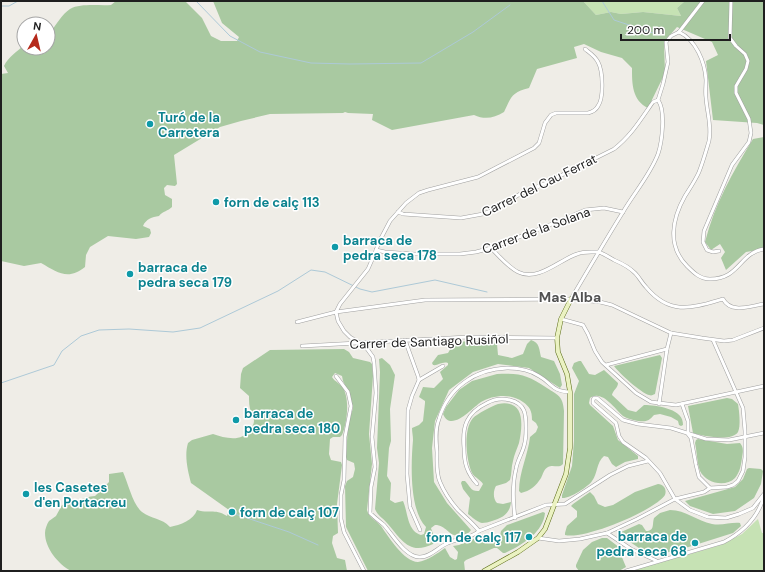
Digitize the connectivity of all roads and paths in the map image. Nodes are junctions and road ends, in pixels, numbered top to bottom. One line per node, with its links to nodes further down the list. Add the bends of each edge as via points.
1 (703, 1): 3 (street)
2 (731, 1): 11 (street, via 730,38 748,57 746,69 736,86 736,93 749,119 751,133 749,142 732,165 704,231 703,242 707,250)
3 (679, 32): 5 (street, via 666,42 668,67); 9 (street, via 694,44 703,66 710,130 699,173 680,206 675,222 673,239 677,252 692,272 701,278 709,279 727,275 737,269 750,254)
4 (585, 49): 6 (street, via 598,62 601,74 601,99 598,107 588,113 556,113 545,123 540,142 534,148 478,177 419,193)
5 (658, 100): 6 (street, Carrer del Cau Ferrat, via 653,102 640,122 614,149 483,214 445,218); 7 (street, via 662,128 657,155)
6 (398, 212): 10 (street, via 386,227)
7 (623, 212): 8 (street, Carrer de la Solana, via 604,208 585,210); 12 (street)
8 (492, 248): 10 (street, Carrer de la Solana, via 445,254); 12 (street, via 517,272 530,275 575,254)
9 (764, 249)
10 (376, 250): 15 (street, via 368,269)
11 (719, 251)
12 (599, 252): 13 (street); 14 (street, via 629,269 656,298 671,305 695,307 723,299 728,305 737,308)
13 (571, 299): 15 (street, via 425,300); 16 (street); 19 (street, via 612,305)
14 (764, 304)
15 (336, 312): 17 (street); 23 (street, via 344,331)
16 (561, 319): 20 (street); 26 (street, via 583,326 598,357)
17 (297, 322)
18 (764, 328): 22 (street, via 733,340)
19 (671, 333): 22 (street); 25 (street)
20 (557, 338): 21 (street, Carrer de Santiago Rusiñol, via 468,337); 31 (street, via 558,352)
21 (405, 340): 23 (street, Carrer de Santiago Rusiñol); 29 (street)
22 (713, 340): 32 (street)
23 (360, 343): 24 (street, Carrer de Santiago Rusiñol); 48 (street, via 373,357 376,387 372,437 375,466 370,512 400,545 417,557 430,554 448,543 472,537)
24 (302, 346)
25 (667, 349): 26 (street); 33 (street)
26 (606, 365): 33 (street, via 636,393)
27 (442, 366): 29 (street)
28 (336, 376): 52 (street, via 348,392 351,406 345,437 341,519 344,532)
29 (419, 380): 47 (street, via 408,410 407,452 410,507)
30 (764, 386): 32 (street)
31 (570, 392): 45 (street, via 569,460); 48 (street, via 554,389 530,372 498,369 479,373 470,378 453,392 443,407 436,433 438,477 454,506)
32 (736, 393): 34 (street); 39 (street, via 742,408)
33 (659, 404): 34 (street)
34 (682, 404): 38 (street, via 688,421)
35 (620, 418): 36 (street); 36 (street, via 597,398 593,399 593,403); 38 (street, via 631,423 671,428)
36 (616, 422): 40 (street, via 623,442)
37 (764, 433): 39 (street)
38 (688, 434): 39 (street, via 718,440); 42 (street, via 699,477)
39 (745, 438): 42 (street, via 743,471 738,481 726,488)
40 (648, 461): 44 (street, via 660,473); 45 (street, via 628,466 610,475 565,504)
41 (477, 484): 46 (street, via 468,472 464,457 463,438 466,422 476,410 491,401 512,400 522,406 526,416 526,439 515,470)
42 (710, 488): 44 (street, via 704,492)
43 (764, 495): 44 (street, via 753,508 726,518 712,518 700,514); 51 (street, via 762,505 752,520 733,537 724,542)
44 (675, 499): 49 (street)
45 (554, 504): 46 (street); 50 (street, via 545,529)
46 (515, 518): 48 (street)
47 (420, 530)
48 (479, 531)
49 (607, 532): 50 (street, via 559,541); 51 (street, via 631,549)
50 (538, 538): 53 (street)
51 (657, 561): 54 (street)
52 (364, 571)
53 (484, 571)
54 (626, 571)

